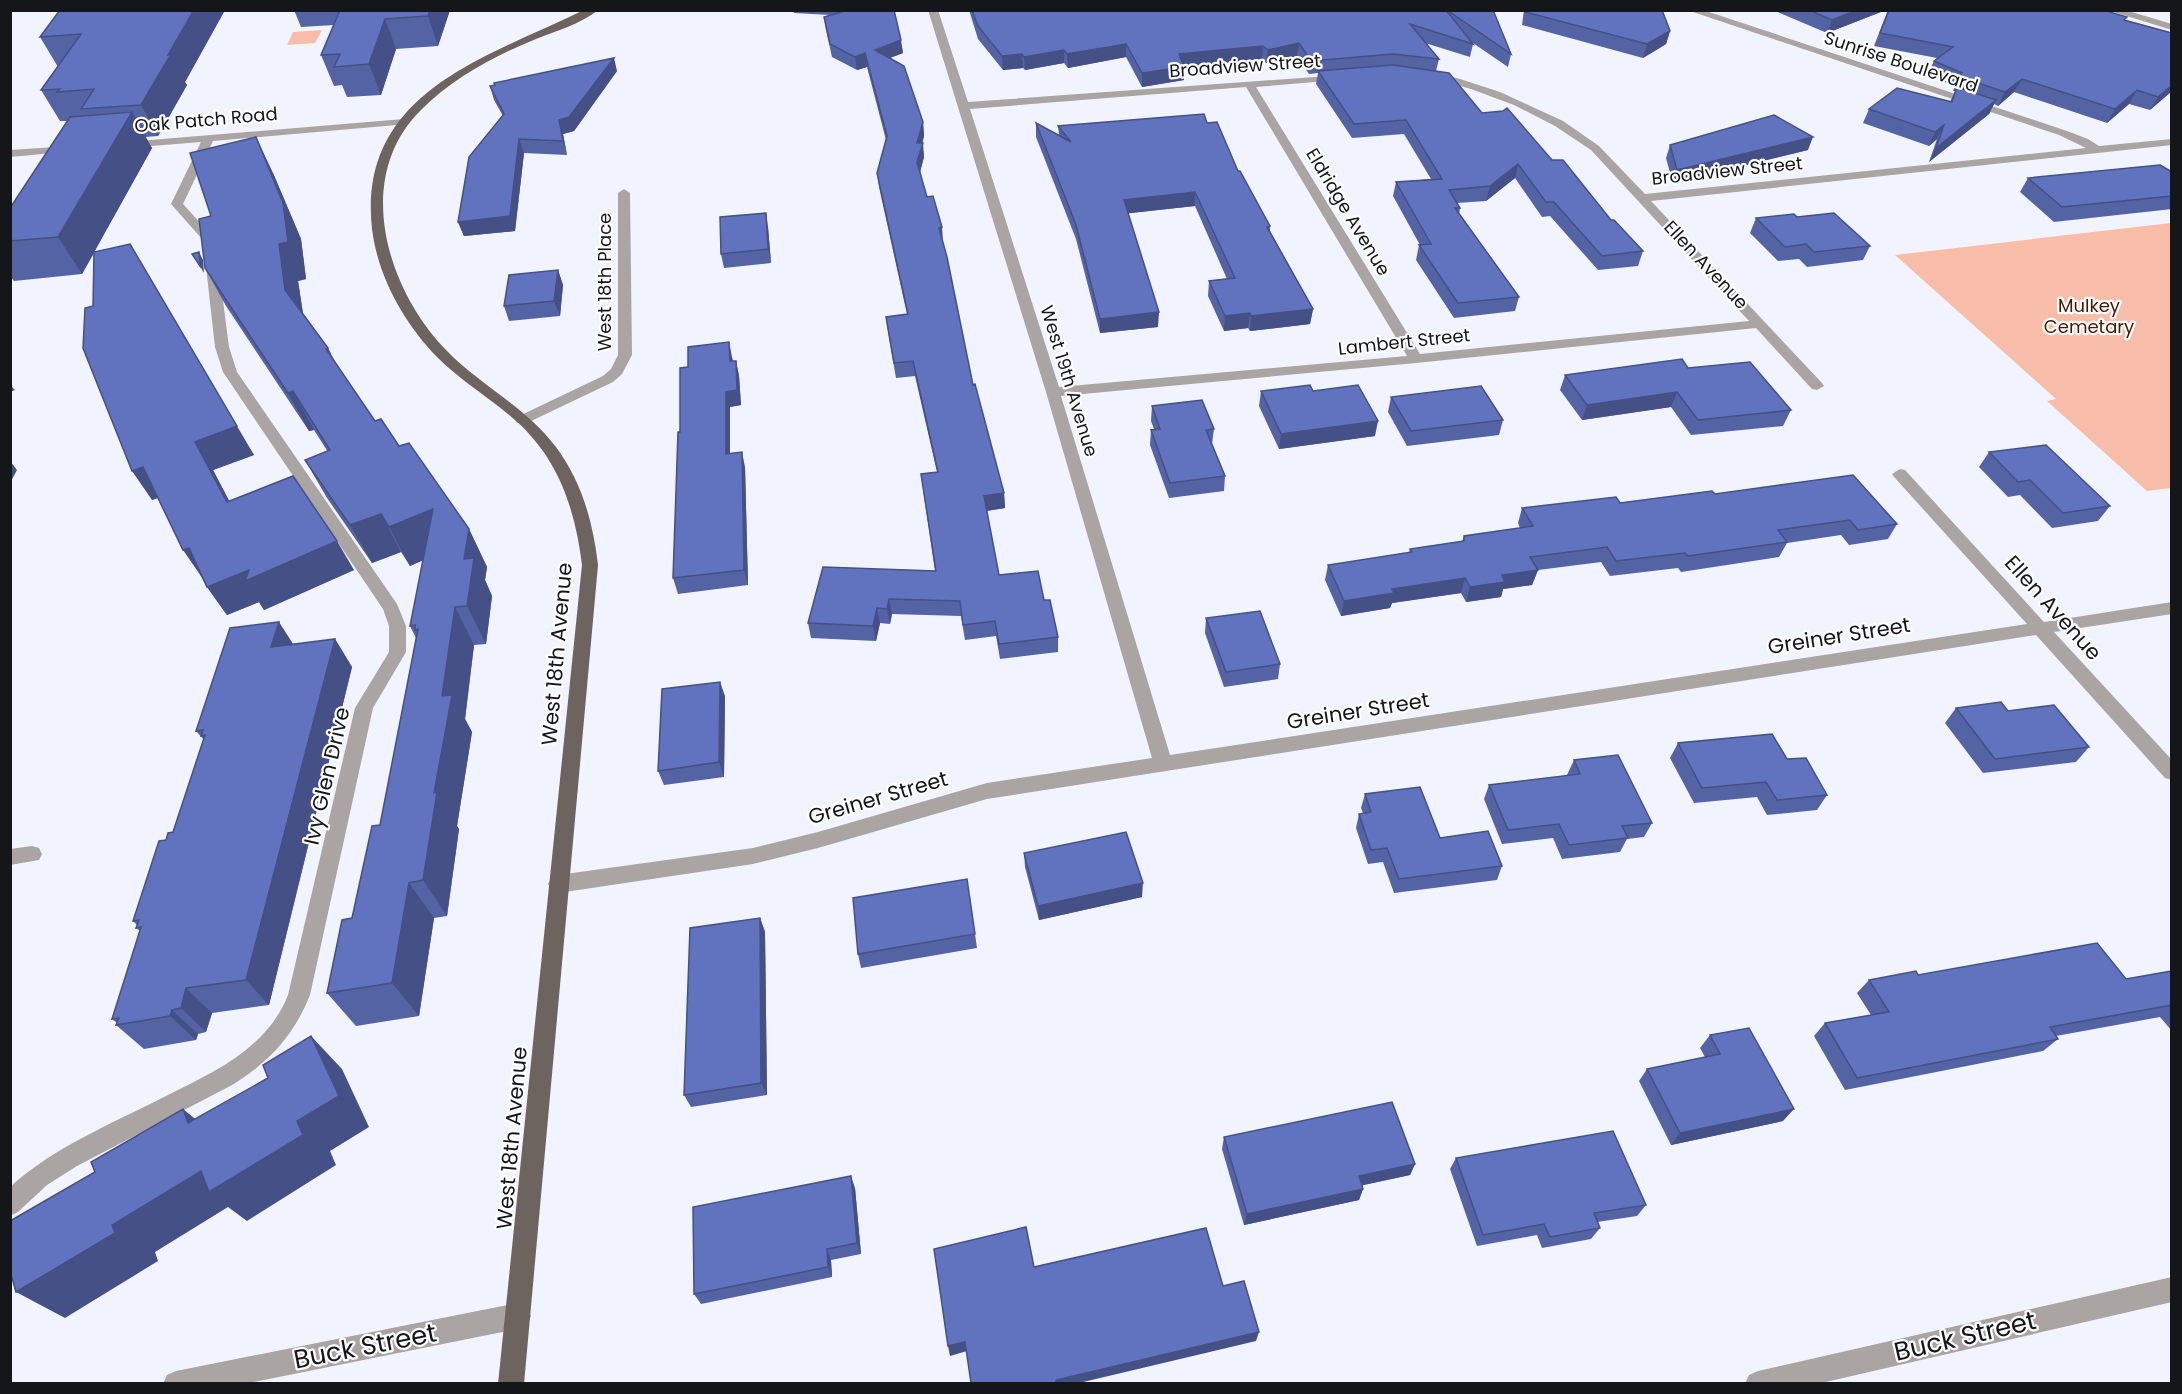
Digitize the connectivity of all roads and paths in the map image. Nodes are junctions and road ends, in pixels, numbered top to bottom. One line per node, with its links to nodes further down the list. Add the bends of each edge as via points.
1 (593, 10): 10 (main road, West 18th Avenue, via 496,52 440,88)
2 (933, 10): 9 (street, West 19th Avenue)
3 (1692, 10): 15 (street, Sunrise Boulevard, via 2063,133)
4 (2112, 10): 5 (street)
5 (2172, 27)
6 (1418, 73): 18 (street, Broadview Street, via 1468,84 1565,127 1595,148)
7 (1355, 76): 8 (street, Broadview Street)
8 (1249, 84): 9 (street, Broadview Street); 20 (street, Eldridge Avenue)
9 (964, 106): 22 (street, West 19th Avenue)
10 (404, 122): 11 (street, Oak Patch Road); 23 (main road, West 18th Avenue, via 386,159 377,192 380,252 391,280 406,309 442,354)
11 (209, 138): 13 (street, Oak Patch Road); 32 (street, Ivy Glen Drive, via 177,204 209,239 225,359 237,385 391,608 400,646 364,708 299,995 285,1026 270,1045 234,1072 69,1158 39,1177)
12 (2172, 142): 15 (street, Broadview Street)
13 (116, 145)
14 (81, 148): 16 (street)
15 (2097, 150): 18 (street, Broadview Street)
16 (10, 154)
17 (624, 193): 23 (street, West 18th Place, via 622,364 608,379)
18 (1643, 198): 19 (street, Ellen Avenue)
19 (1759, 324): 20 (street, Lambert Street); 21 (street, Ellen Avenue)
20 (1416, 359): 22 (street, Lambert Street)
21 (1817, 386)
22 (1053, 392): 27 (street, West 19th Avenue)
23 (522, 420): 31 (main road, West 18th Avenue, via 550,451 574,487 586,528 590,565)
24 (1900, 474): 26 (street, Ellen Avenue)
25 (2172, 608): 26 (street, Greiner Street)
26 (2042, 628): 27 (street, Greiner Street); 28 (street, Ellen Avenue)
27 (1163, 764): 31 (street, Greiner Street, via 987,791 753,856)
28 (2172, 773)
29 (32, 854): 30 (street)
30 (10, 857)
31 (558, 884): 34 (main road, West 18th Avenue)
32 (10, 1204)
33 (2172, 1289): 37 (street, Buck Street)
34 (518, 1316): 35 (street, Buck Street); 36 (main road, West 18th Avenue)
35 (176, 1383)
36 (511, 1383)
37 (1758, 1383)

